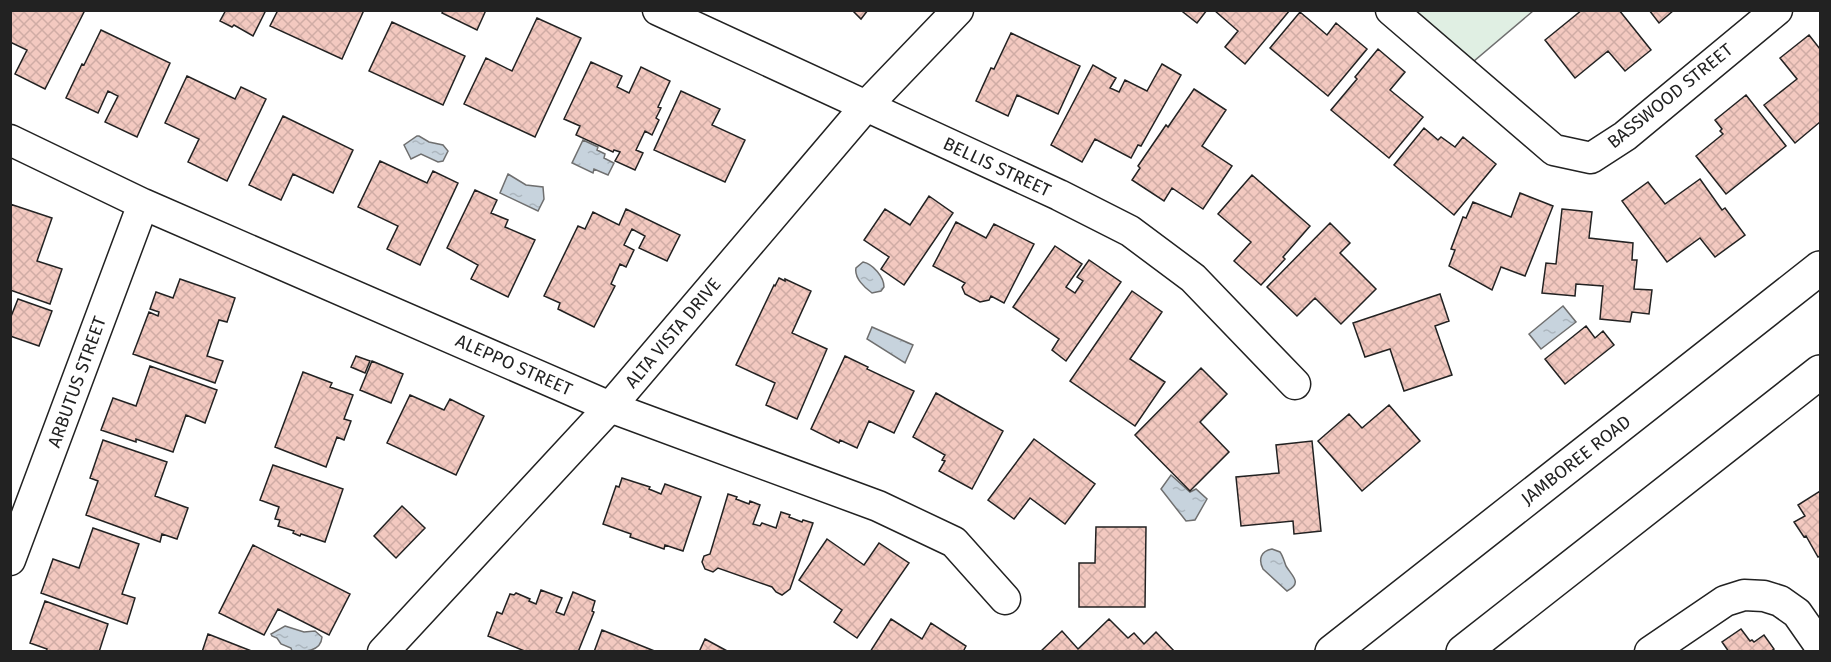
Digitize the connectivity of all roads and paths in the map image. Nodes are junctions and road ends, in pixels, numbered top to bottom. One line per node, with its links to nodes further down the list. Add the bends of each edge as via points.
1 (958, 10): 5 (street, ALTA VISTA DRIVE)
2 (1391, 10): 3 (street, BASSWOOD STREET, via 1554,150 1591,158 1625,136)
3 (1777, 10)
4 (668, 13): 5 (street, BELLIS STREET)
5 (866, 106): 10 (street, BELLIS STREET, via 1130,231 1193,278); 11 (street, ALTA VISTA DRIVE)
6 (10, 140): 7 (street, ALEPPO STREET)
7 (143, 204): 11 (street, ALEPPO STREET); 12 (street, ARBUTUS STREET)
8 (1821, 268): 16 (main road, JAMBOREE ROAD)
9 (1821, 372): 17 (main road)
10 (1295, 384)
11 (610, 407): 13 (street, ALEPPO STREET, via 878,506 954,542); 15 (street, ALTA VISTA DRIVE)
12 (10, 560)
13 (1005, 599)
14 (1821, 646): 18 (street, via 1797,613 1764,596 1744,595 1725,601)
15 (383, 651)
16 (1332, 651)
17 (1463, 651)
18 (1650, 651)

